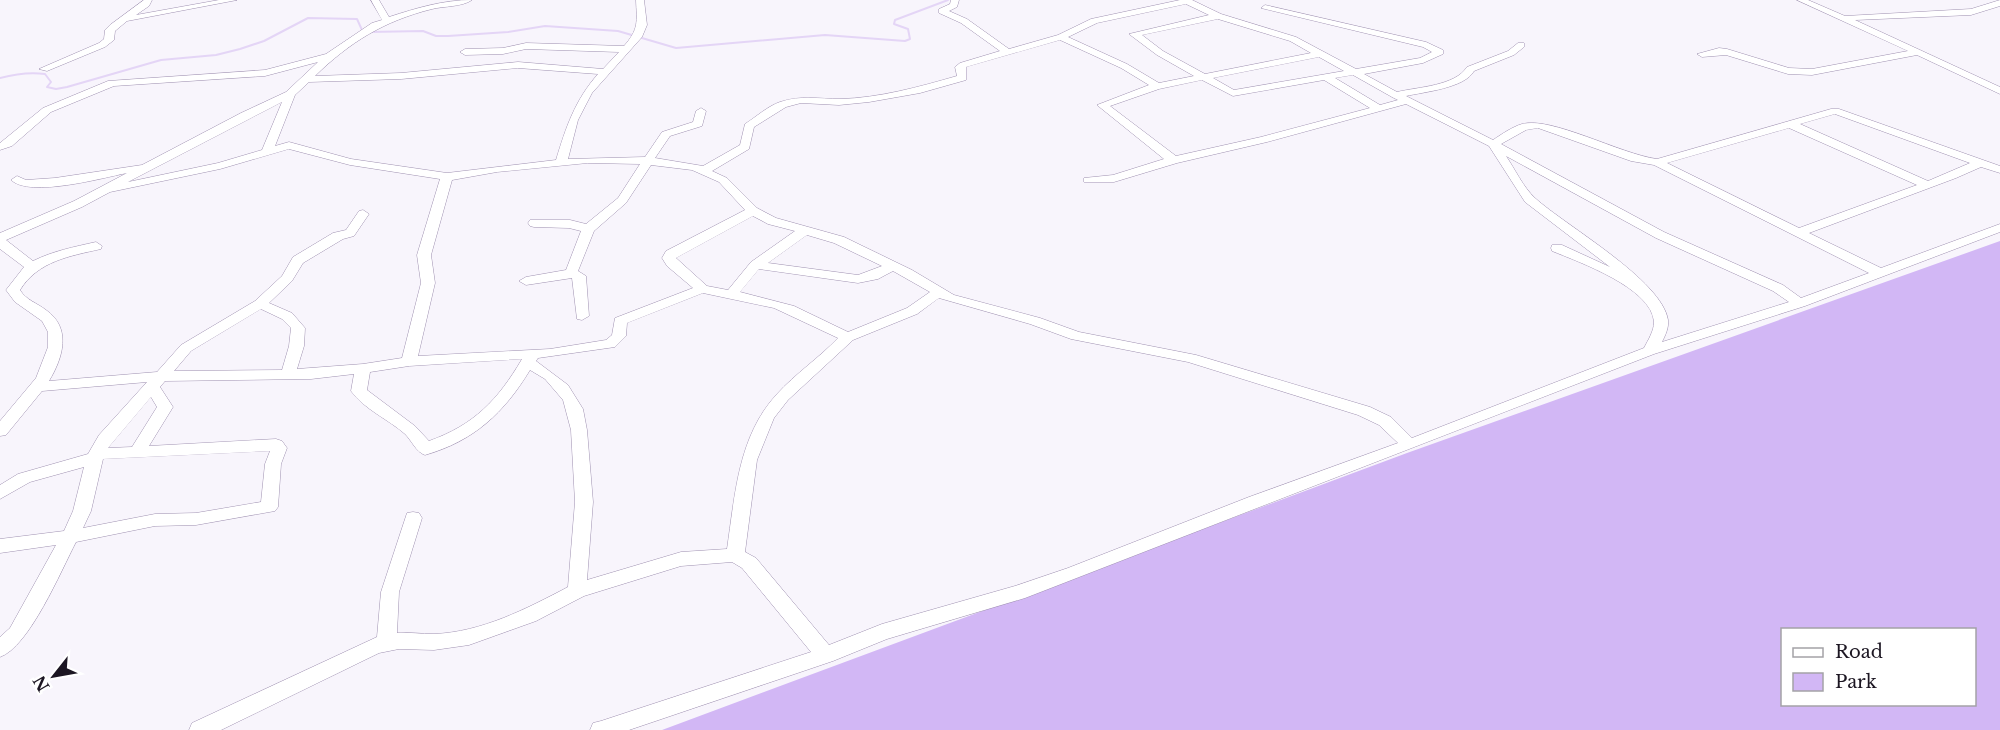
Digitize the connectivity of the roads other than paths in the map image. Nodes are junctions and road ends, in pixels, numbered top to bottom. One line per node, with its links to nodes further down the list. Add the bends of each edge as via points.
1 (148, 0): 14 (street)
2 (232, 0): 14 (street)
3 (375, 0): 15 (street)
4 (468, 0): 15 (street, via 429,7)
5 (640, 0): 18 (street, via 642,25 637,37)
6 (955, 0): 21 (street, via 954,5 942,11 964,21)
7 (1275, 0): 12 (street)
8 (1801, 0): 13 (street)
9 (1186, 1): 11 (street); 16 (street, via 1087,23)
10 (2000, 3): 13 (street, via 1971,12)
11 (1218, 16): 12 (street); 28 (street, via 1134,34)
12 (1254, 16): 22 (street); 27 (street, via 1426,45 1440,52 1423,60)
13 (1843, 18): 20 (street)
14 (123, 21): 25 (street, via 113,27 109,40 102,45)
15 (387, 21): 24 (street)
16 (1061, 37): 21 (street); 31 (street, via 1114,60)
17 (1521, 45): 34 (street, via 1470,69 1458,81)
18 (624, 49): 19 (street, via 523,46); 26 (street)
19 (465, 52)
20 (1918, 52): 23 (street, via 1812,72 1798,72 1728,52); 32 (street)
21 (1009, 53): 48 (street, via 961,66 962,78 920,90 861,100 801,100 782,105 749,126 745,147)
22 (1319, 54): 27 (street); 28 (street)
23 (1702, 54)
24 (331, 55): 30 (street); 40 (street, via 265,73 112,83 47,110)
25 (44, 69)
26 (604, 72): 30 (street, via 518,65 401,76); 44 (street, via 573,120)
27 (1350, 72): 29 (street); 34 (street)
28 (1203, 76): 29 (street, via 1233,93); 31 (street)
29 (1326, 77): 36 (street)
30 (305, 79): 33 (street)
31 (1157, 86): 42 (street, via 1102,105)
32 (2000, 91)
33 (290, 94): 41 (street); 47 (street)
34 (1396, 95): 35 (street)
35 (1407, 101): 36 (street); 39 (street)
36 (1378, 108): 42 (street)
37 (701, 111): 43 (street, via 698,124 666,134)
38 (1792, 125): 45 (street); 46 (street, via 1835,111); 53 (street)
39 (1493, 144): 45 (street, via 1523,127 1539,126 1635,159); 74 (street, via 1529,199 1608,258); 76 (street, via 1660,235 1778,288)
40 (0, 147)
41 (267, 151): 50 (street, via 289,145 350,162); 54 (street, via 220,166)
42 (1174, 160): 52 (street, via 1114,178)
43 (649, 161): 44 (street); 48 (street); 59 (street, via 622,200)
44 (561, 162): 50 (street)
45 (1657, 162): 61 (street)
46 (1980, 163): 49 (street); 53 (street)
47 (145, 168): 51 (street, via 52,183 24,184); 54 (street)
48 (705, 170): 55 (street, via 723,180)
49 (2000, 170)
50 (447, 177): 82 (street, via 424,255 428,283)
51 (17, 180)
52 (1088, 180)
53 (1927, 185): 61 (street)
54 (110, 188): 62 (street)
55 (753, 211): 60 (street); 72 (street, via 671,254 672,263)
56 (363, 214): 77 (street, via 350,232 298,260 287,278)
57 (534, 223): 59 (street)
58 (2000, 228): 70 (street)
59 (588, 229): 69 (street)
60 (804, 231): 66 (street); 67 (street, via 839,240)
61 (1799, 232): 70 (street)
62 (0, 238)
63 (0, 242): 68 (street)
64 (96, 246): 68 (street, via 59,255)
65 (1557, 248): 74 (street)
66 (756, 265): 67 (street, via 858,279); 75 (street)
67 (893, 266): 73 (street)
68 (34, 267): 86 (street, via 13,290 16,298 48,318 56,332 56,348)
69 (572, 273): 71 (street); 78 (street, via 581,280)
70 (1880, 273): 76 (street)
71 (526, 281)
72 (702, 289): 75 (street); 81 (street, via 620,321 619,336 610,344)
73 (939, 292): 79 (street, via 912,311); 88 (street, via 1076,336 1191,358 1364,411 1385,421)
74 (1648, 295): 80 (street, via 1661,320 1658,337)
75 (730, 296): 79 (street, via 784,307)
76 (1800, 303): 80 (street)
77 (260, 304): 84 (street, via 288,315 298,327); 85 (street, via 186,348)
78 (582, 316)
79 (848, 337): 95 (street, via 783,396 767,417 749,460)
80 (1649, 351): 88 (street)
81 (530, 358): 82 (street); 83 (street, via 513,388 487,416 461,434 425,449 404,424 359,391); 96 (street, via 563,388 575,409 584,502)
82 (409, 361): 83 (street)
83 (363, 369): 84 (street)
84 (288, 374): 85 (street)
85 (156, 381): 86 (street); 89 (street, via 165,407); 90 (street)
86 (38, 387): 87 (street)
87 (0, 431)
88 (1409, 445): 99 (street, via 1075,573 882,632)
89 (138, 451): 90 (street); 93 (street, via 278,446 269,507 196,519 155,520)
90 (95, 456): 91 (street, via 24,478); 93 (street, via 82,511)
91 (0, 493)
92 (413, 518): 97 (street, via 390,592)
93 (70, 537): 94 (street); 98 (street, via 17,634)
94 (0, 546)
95 (735, 555): 96 (street, via 681,559); 99 (street, via 749,563)
96 (577, 591): 97 (street, via 529,616 469,637)
97 (386, 642): 100 (street)
98 (0, 649)
99 (826, 655): 101 (street)
100 (200, 730)
101 (601, 730)

